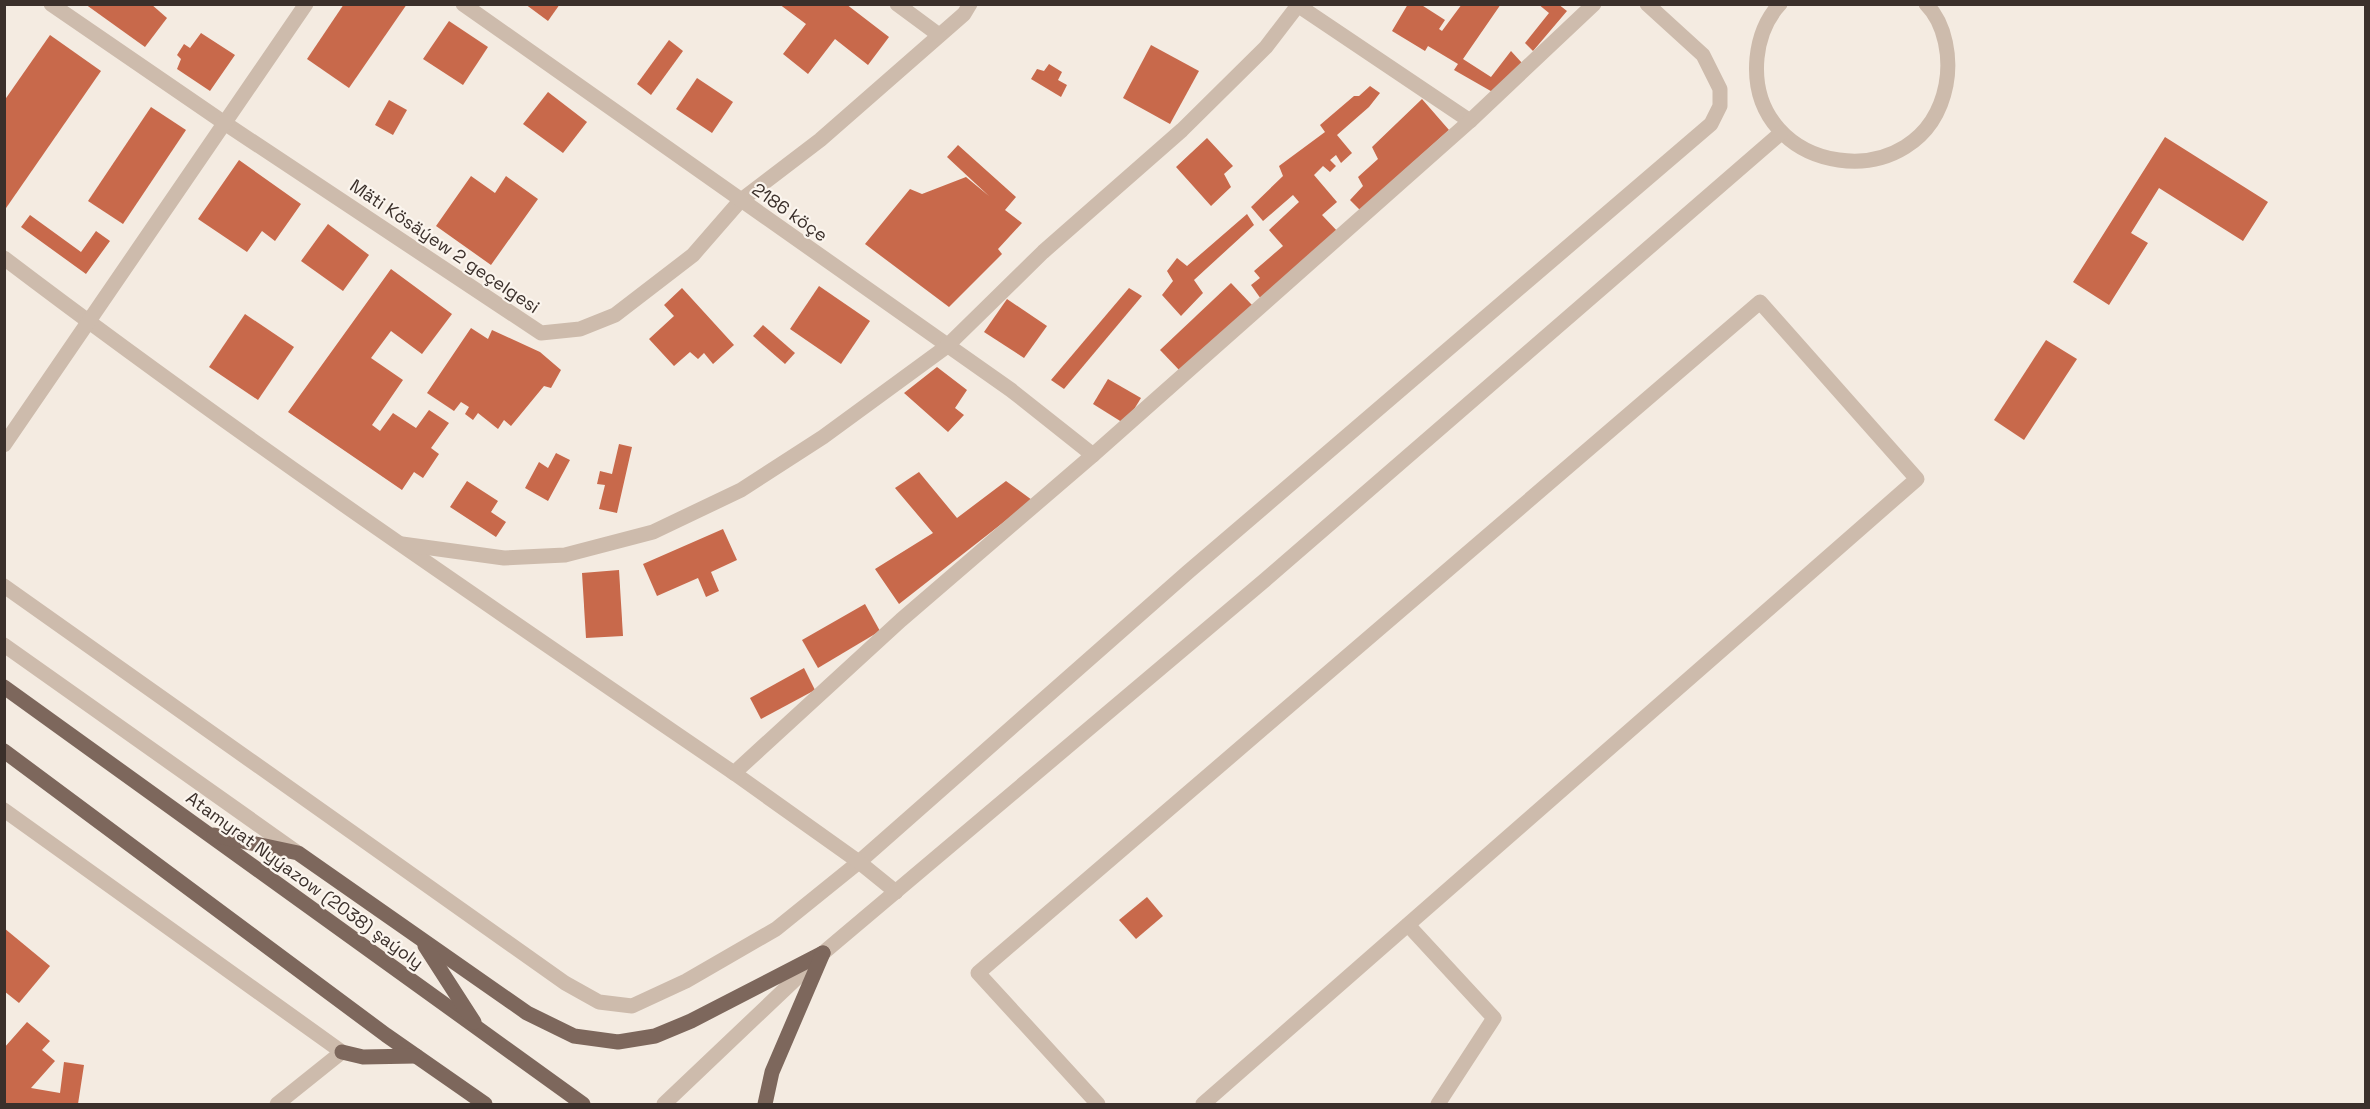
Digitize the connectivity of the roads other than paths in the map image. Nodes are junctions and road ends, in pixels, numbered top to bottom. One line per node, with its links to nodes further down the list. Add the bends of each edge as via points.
1 (51, 4): 13 (street, Mäti Kösäýew 2 geçelgesi)
2 (306, 4): 13 (street)
3 (463, 4): 15 (street, 2186 köçe)
4 (897, 4): 11 (street)
5 (970, 4): 11 (street, Mäti Kösäýew 2 geçelgesi)
6 (1594, 4): 12 (street)
7 (1647, 4): 30 (street, via 1703,55 1720,90 1720,106 1711,124 1188,572)
8 (1297, 5): 12 (street); 18 (street, via 1266,47 1182,130 1043,252)
9 (1929, 6): 14 (street, via 1944,36 1949,68 1943,100 1926,128 1901,150 1871,161 1838,162 1808,152)
10 (1772, 7): 14 (street, via 1759,41 1756,74 1764,105)
11 (939, 35): 15 (street, Mäti Kösäýew 2 geçelgesi, via 820,140)
12 (1470, 121): 20 (street)
13 (223, 123): 15 (street, Mäti Kösäýew 2 geçelgesi, via 541,333 580,329 615,315 693,255); 17 (street)
14 (1781, 133): 31 (street, via 1265,580)
15 (740, 201): 18 (street, 2186 köçe)
16 (4, 258): 17 (street)
17 (89, 322): 19 (street); 21 (street)
18 (946, 347): 20 (street, 2186 köçe, via 1011,390); 21 (street, via 823,437 741,490 653,532 565,555 504,558)
19 (4, 445)
20 (1093, 455): 26 (street, via 901,620)
21 (399, 543): 26 (street)
22 (4, 586): 30 (street, via 564,983 599,1002 632,1006 686,981 776,929)
23 (4, 645): 29 (street)
24 (4, 687): 28 (main road, Atamyrat Nyýazow (2038) şaýoly)
25 (4, 751): 37 (main road)
26 (734, 773): 30 (street)
27 (4, 810): 36 (street)
28 (209, 834): 29 (main road); 35 (main road, Atamyrat Nyýazow (2038) şaýoly)
29 (298, 853): 33 (main road)
30 (859, 862): 31 (street)
31 (896, 892): 34 (street)
32 (1408, 925): 43 (street, via 1917,479 1760,302 978,973); 44 (street); 45 (street, via 1494,1018)
33 (420, 938): 34 (main road, via 527,1013 574,1036 618,1042 655,1036 691,1021); 35 (main road)
34 (824, 953): 41 (street); 42 (main road, via 772,1072)
35 (478, 1029): 40 (main road, Atamyrat Nyýazow (2038) şaýoly)
36 (342, 1052): 37 (main road, via 363,1057); 38 (street)
37 (416, 1056): 39 (main road)
38 (277, 1104)
39 (485, 1104)
40 (583, 1104)
41 (664, 1104)
42 (765, 1104)
43 (1098, 1104)
44 (1203, 1104)
45 (1438, 1104)

